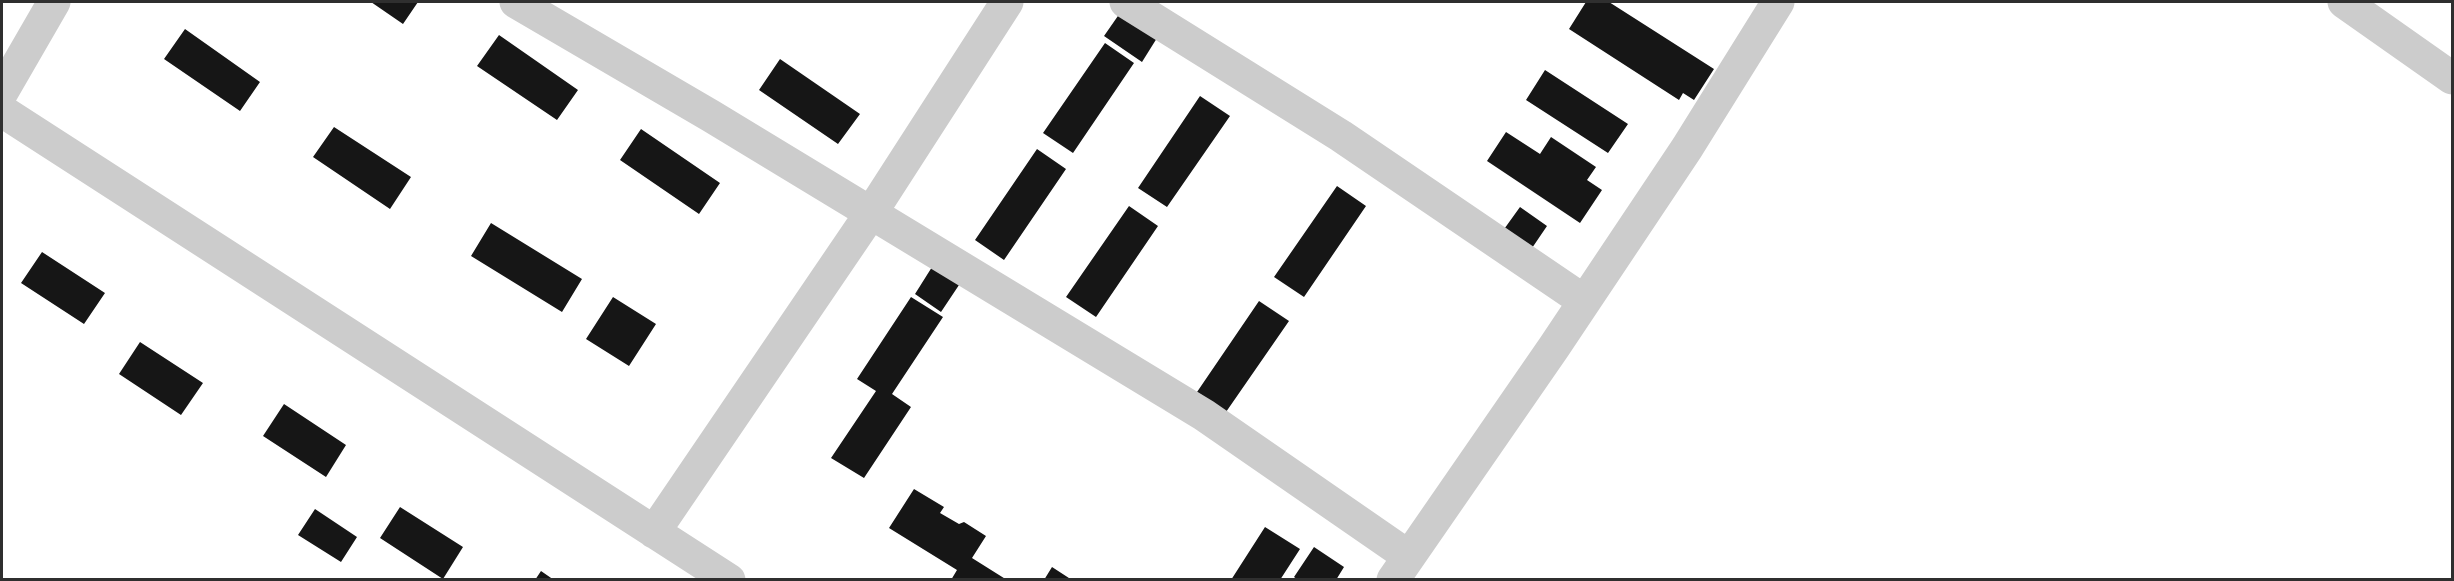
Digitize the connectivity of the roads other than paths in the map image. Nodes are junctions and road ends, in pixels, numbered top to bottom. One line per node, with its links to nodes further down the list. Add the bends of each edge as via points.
1 (54, 2): 8 (street)
2 (516, 2): 10 (street)
3 (1007, 2): 10 (street)
4 (1126, 2): 11 (street, via 1341,136)
5 (1778, 2): 11 (street, via 1687,148)
6 (2344, 2): 7 (street)
7 (2452, 78)
8 (2, 92)
9 (2, 111): 12 (street)
10 (871, 213): 12 (street); 13 (street, via 1204,415)
11 (1584, 301): 13 (street)
12 (654, 532): 14 (street)
13 (1401, 568)
14 (729, 579)

